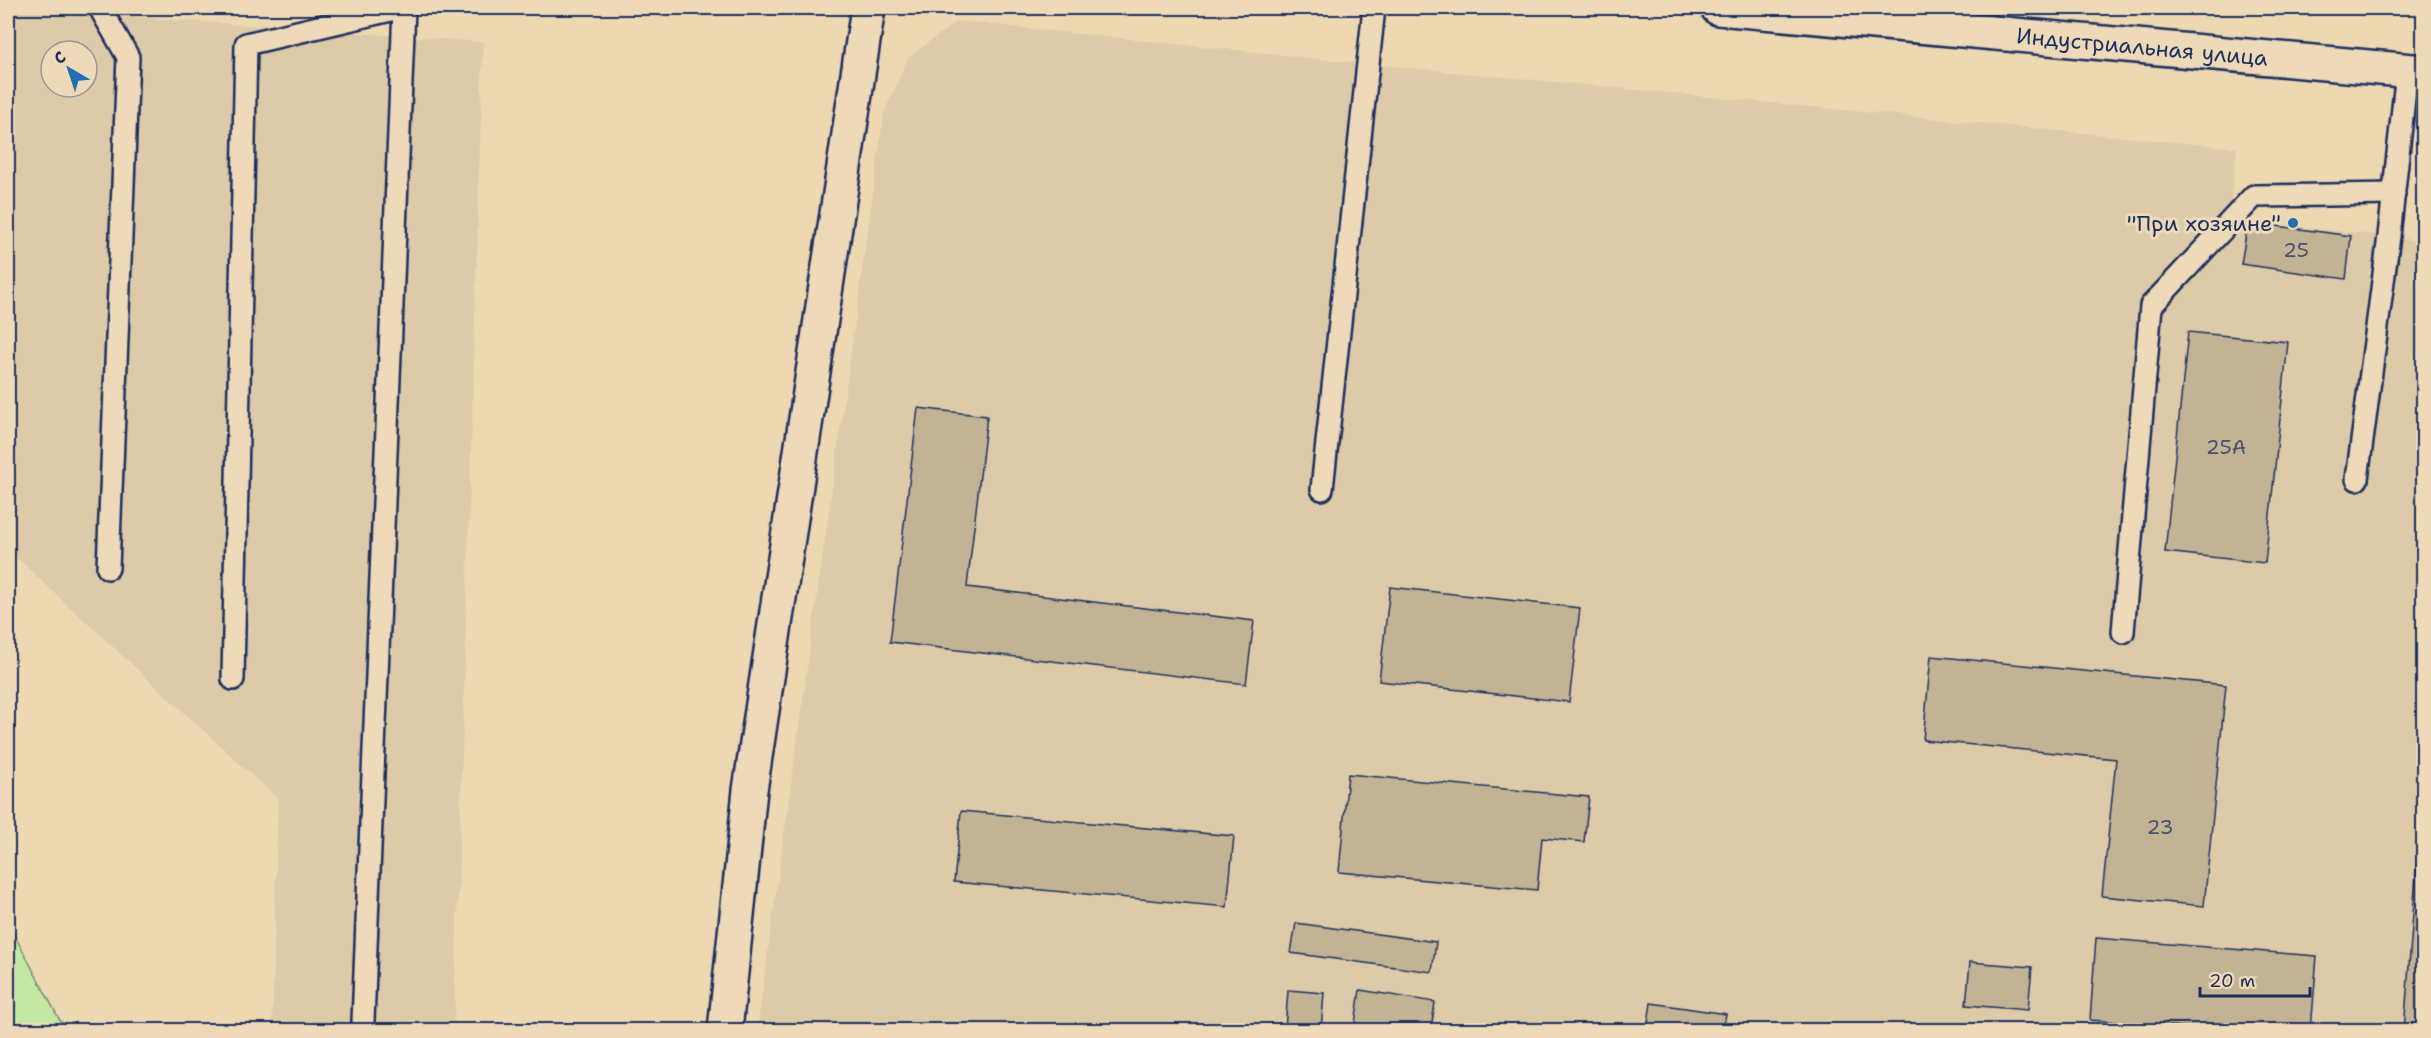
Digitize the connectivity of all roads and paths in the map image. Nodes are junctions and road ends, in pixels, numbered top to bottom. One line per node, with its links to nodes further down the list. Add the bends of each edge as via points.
1 (100, 8): 11 (lane, via 128,57)
2 (399, 8): 13 (lane, via 246,44)
3 (405, 8): 14 (lane)
4 (868, 8): 15 (street, via 750,790)
5 (1374, 8): 10 (lane)
6 (1718, 8): 7 (street, Индустриальная улица)
7 (2415, 71): 8 (lane)
8 (2394, 194): 9 (lane); 12 (lane, via 2254,196 2151,306)
9 (2358, 478)
10 (1322, 489)
11 (108, 568)
12 (2124, 632)
13 (233, 679)
14 (363, 1021)
15 (725, 1030)

